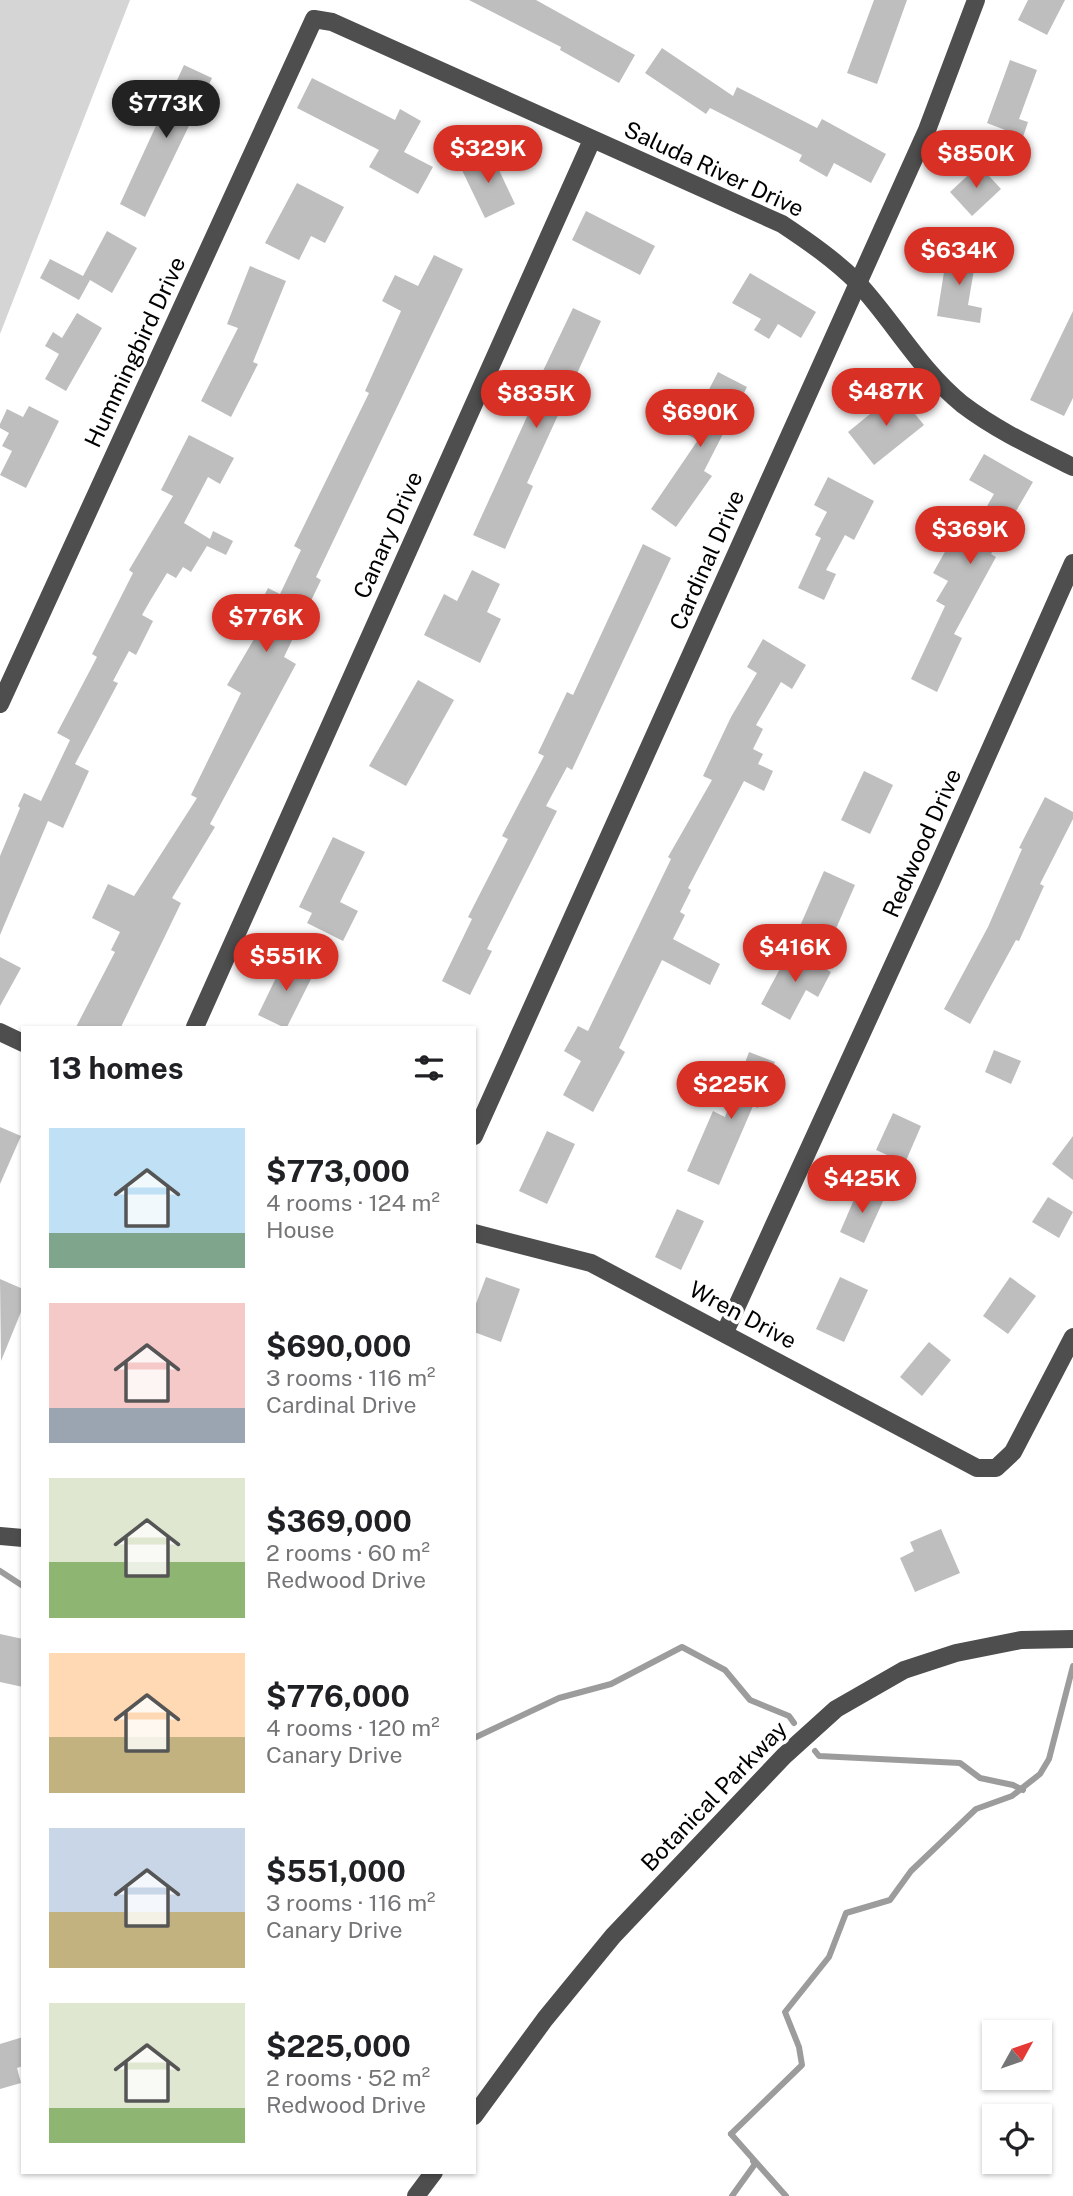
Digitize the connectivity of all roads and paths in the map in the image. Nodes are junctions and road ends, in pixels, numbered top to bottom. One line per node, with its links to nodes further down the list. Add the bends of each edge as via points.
1 (976, 0): 4 (street, Cardinal Drive, via 927,130)
2 (314, 19): 3 (street, Saluda River Drive, via 332,22); 7 (street, Hummingbird Drive)
3 (592, 140): 4 (street, Saluda River Drive, via 782,224 824,252); 8 (street, Canary Drive)
4 (858, 284): 5 (street, Saluda River Drive, via 925,368 961,403 1003,432); 11 (street, Cardinal Drive)
5 (1073, 467)
6 (1073, 563): 13 (street, Redwood Drive)
7 (0, 704)
8 (195, 1026)
9 (0, 1032): 10 (street)
10 (21, 1042)
11 (476, 1132)
12 (476, 1234): 13 (street, Wren Drive, via 591,1263)
13 (725, 1332): 14 (street, Wren Drive, via 977,1468 996,1468 1013,1452)
14 (1073, 1337)
15 (0, 1536): 16 (street)
16 (21, 1538)
17 (1073, 1639): 18 (street, Botanical Parkway, via 1001,1643 934,1659 874,1685 836,1709 613,1936)
18 (476, 2113)
19 (432, 2174): 20 (street)
20 (416, 2196)

